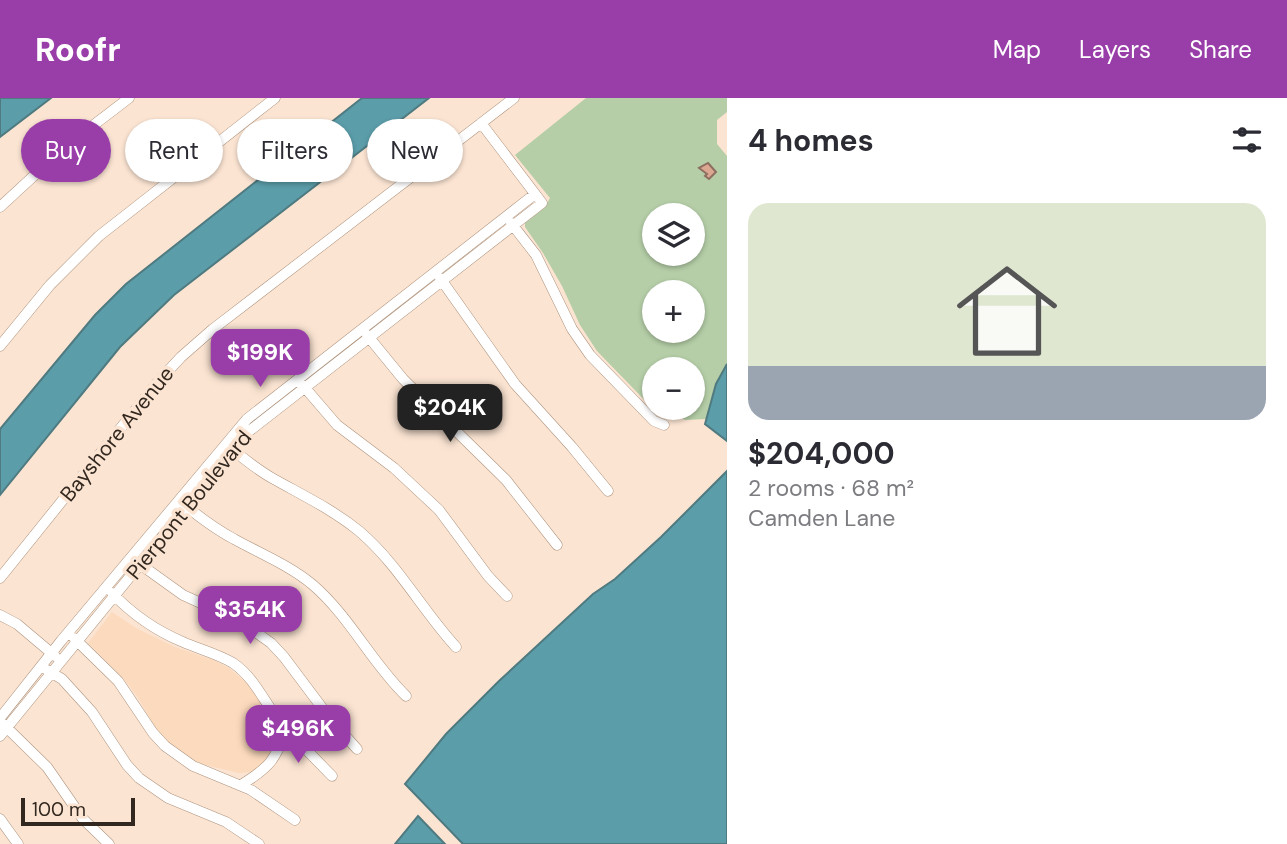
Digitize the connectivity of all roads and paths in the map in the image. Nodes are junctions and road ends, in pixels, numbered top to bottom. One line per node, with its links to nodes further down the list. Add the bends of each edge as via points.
1 (129, 98): 6 (street, via 65,147)
2 (275, 98): 13 (street, via 99,236 50,285)
3 (514, 98): 4 (street, Bayshore Avenue)
4 (481, 123): 5 (street); 22 (street, Bayshore Avenue, via 181,357)
5 (539, 199): 7 (street, Pierpont Boulevard); 8 (street, Pierpont Boulevard)
6 (0, 207)
7 (507, 217): 8 (street); 9 (street, Pierpont Boulevard)
8 (514, 226): 10 (street, Pierpont Boulevard); 15 (street, via 536,256 590,355 654,421)
9 (436, 272): 10 (street); 11 (street, Pierpont Boulevard)
10 (443, 282): 12 (street, Pierpont Boulevard); 17 (street, via 515,384)
11 (362, 329): 12 (street); 14 (street, Pierpont Boulevard)
12 (370, 338): 14 (street, Pierpont Boulevard); 19 (street, via 403,379 506,480)
13 (0, 346)
14 (300, 383): 16 (street, Pierpont Boulevard, via 247,419); 24 (street, via 337,425 439,510)
15 (664, 425)
16 (229, 447): 18 (street, Pierpont Boulevard); 28 (street, via 360,533 399,573)
17 (608, 491)
18 (182, 503): 20 (street, Pierpont Boulevard); 21 (street, Pierpont Boulevard); 33 (street, via 215,528 313,585)
19 (557, 545)
20 (131, 558): 21 (street); 23 (street, Pierpont Boulevard)
21 (141, 565): 23 (street, Pierpont Boulevard); 36 (street, via 183,595 240,621 271,643)
22 (0, 578)
23 (110, 592): 26 (street, Pierpont Boulevard); 27 (street, Pierpont Boulevard); 35 (street, via 150,626 233,664 257,687)
24 (507, 596)
25 (0, 615): 29 (street)
26 (68, 633): 27 (street); 29 (street, Pierpont Boulevard)
27 (77, 641): 30 (street, Pierpont Boulevard); 38 (street, via 118,681 165,746 193,765)
28 (456, 647)
29 (52, 653): 30 (street); 31 (street, Pierpont Boulevard)
30 (61, 661): 32 (street, Pierpont Boulevard)
31 (41, 665): 32 (street); 34 (street, Pierpont Boulevard)
32 (51, 673): 34 (street, Pierpont Boulevard); 43 (street, via 92,712 139,778 168,798 226,822)
33 (406, 696)
34 (2, 726): 42 (street, via 47,767 83,819)
35 (287, 730): 37 (street); 38 (street, via 275,758)
36 (357, 749)
37 (332, 776)
38 (241, 785): 40 (street)
39 (0, 819): 41 (street)
40 (295, 820)
41 (18, 844)
42 (109, 844)
43 (259, 844)

